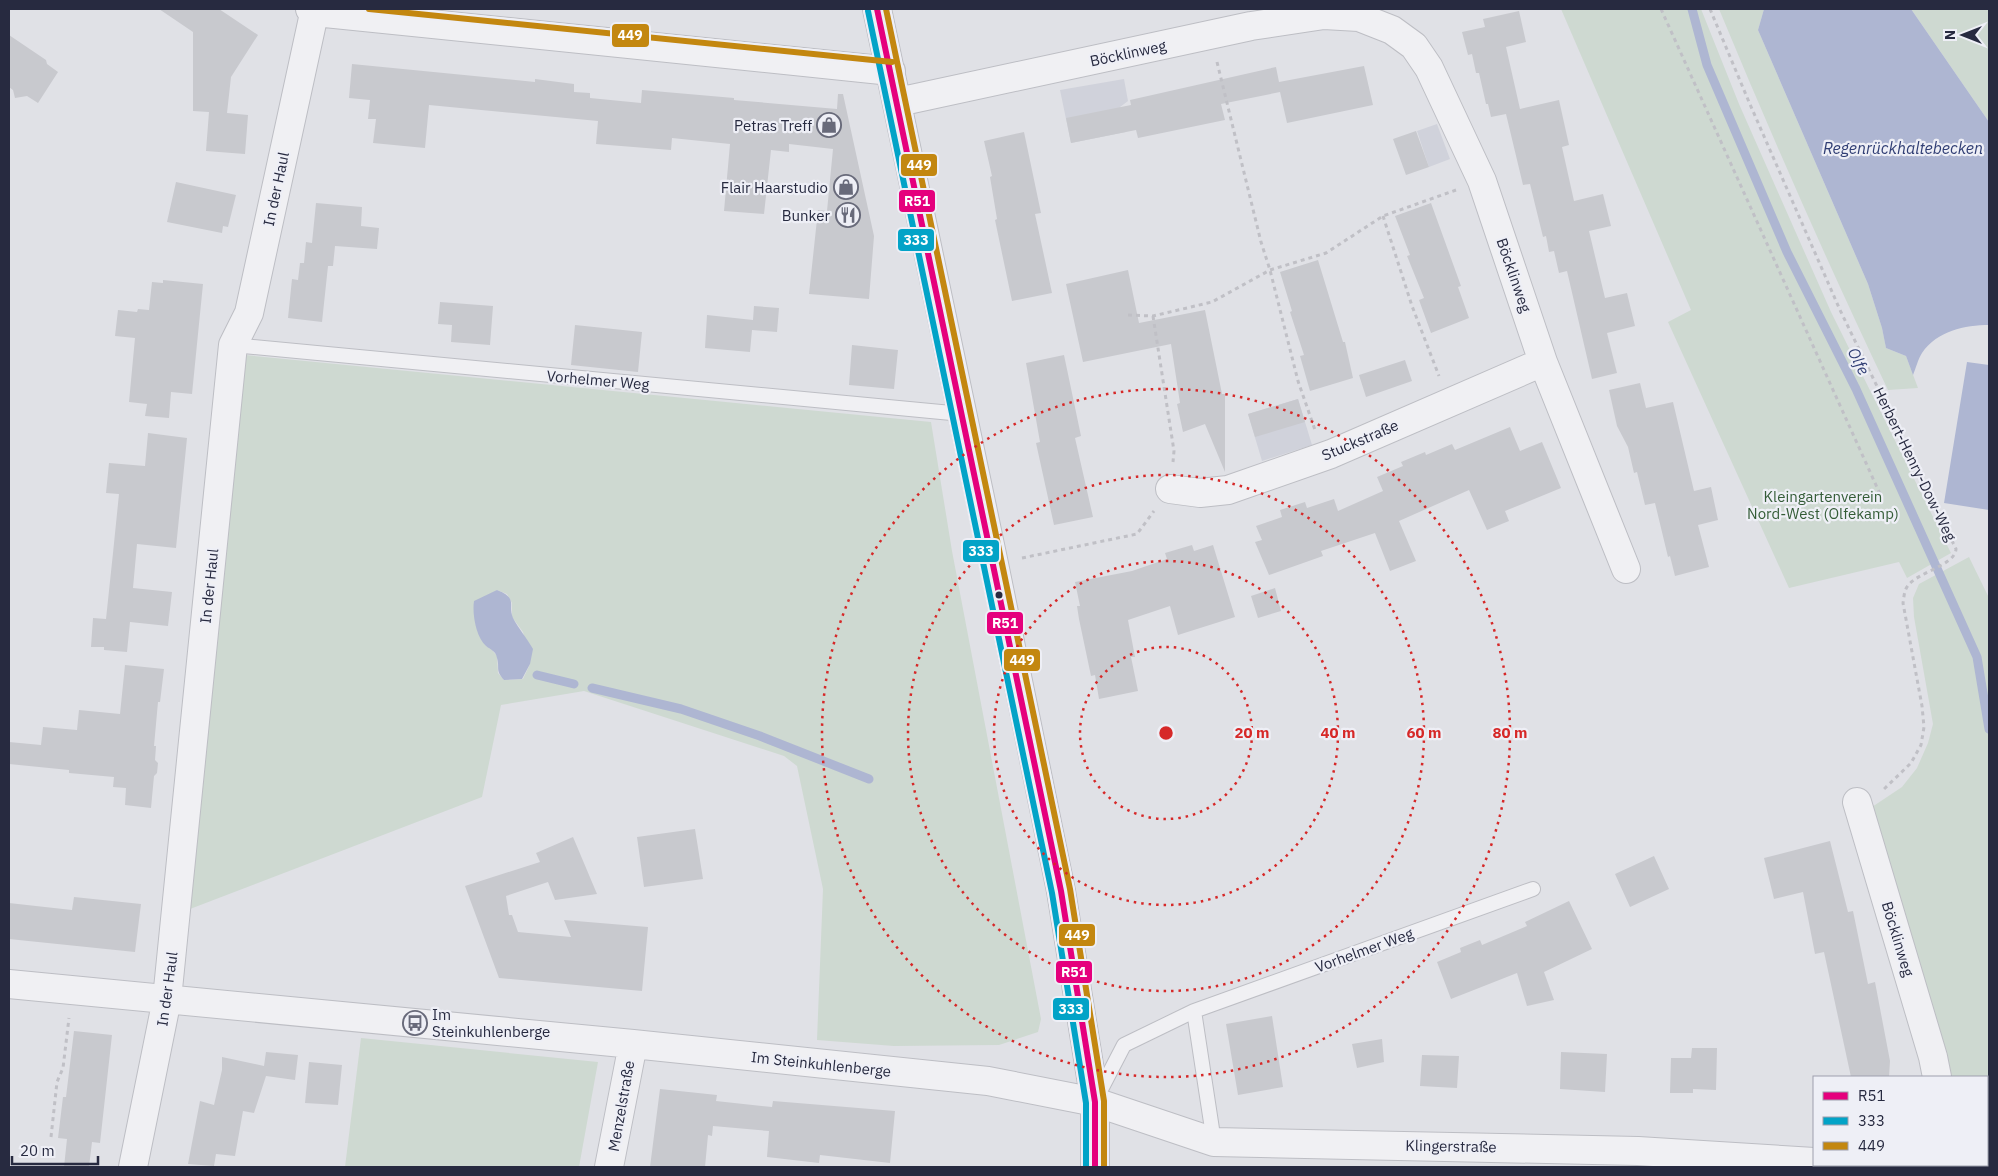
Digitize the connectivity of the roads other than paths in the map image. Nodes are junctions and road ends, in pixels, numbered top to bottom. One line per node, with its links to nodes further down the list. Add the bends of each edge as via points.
1 (877, 9): 4 (street, Vorhelmer Weg)
2 (313, 10): 4 (street); 6 (street, In der Haul, via 249,313)
3 (1360, 13): 5 (street, Böcklinweg, via 1324,15 1210,35); 7 (street, Böcklinweg, via 1414,46 1430,68 1482,180)
4 (891, 72): 5 (street, Vorhelmer Weg)
5 (898, 102): 8 (street, Vorhelmer Weg)
6 (233, 345): 8 (lane, Vorhelmer Weg); 14 (street, In der Haul)
7 (1544, 362): 9 (street, Stuckstraße, via 1324,456 1228,490 1200,493); 10 (street, Böcklinweg)
8 (962, 414): 18 (street, Vorhelmer Weg, via 1060,892)
9 (1170, 489)
10 (1626, 569)
11 (1857, 802): 17 (street, Böcklinweg, via 1934,1057)
12 (1533, 889): 15 (lane, Vorhelmer Weg)
13 (9, 984): 14 (street, Im Steinkuhlenberge)
14 (168, 999): 16 (street, Im Steinkuhlenberge); 22 (street, In der Haul)
15 (1194, 1011): 18 (lane, Vorhelmer Weg, via 1124,1044); 19 (lane)
16 (633, 1044): 18 (street, Im Steinkuhlenberge, via 988,1081); 23 (street, Menzelstraße)
17 (1937, 1076)
18 (1094, 1102): 19 (street, Klingerstraße); 24 (street, Vorhelmer Weg)
19 (1214, 1142): 20 (street, Klingerstraße)
20 (1456, 1157): 21 (street, Klingerstraße, via 1638,1151)
21 (1813, 1162)
22 (133, 1167)
23 (609, 1167)
24 (1095, 1167)

